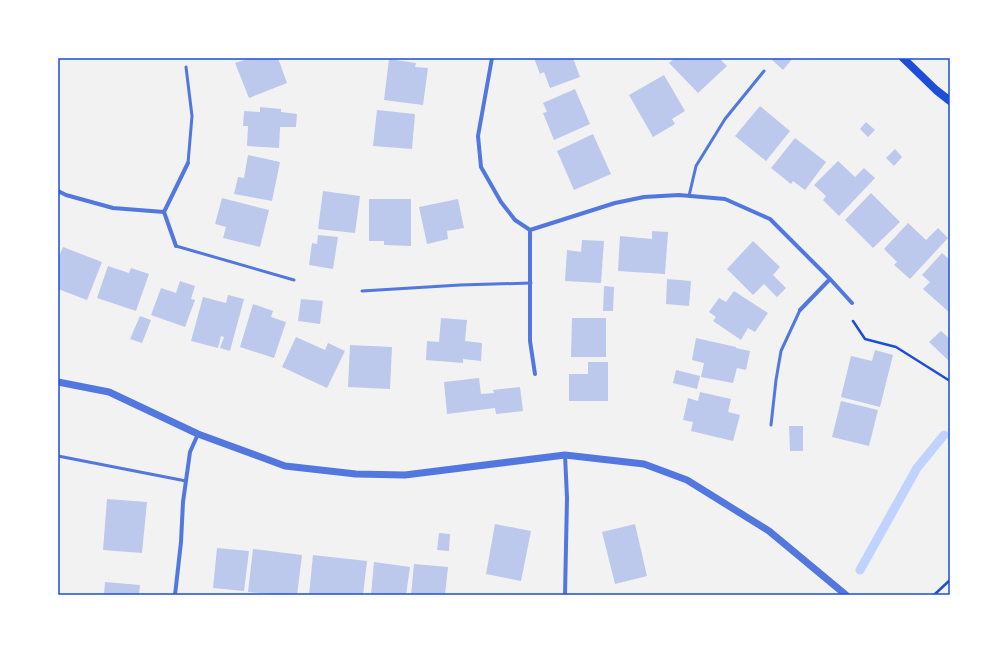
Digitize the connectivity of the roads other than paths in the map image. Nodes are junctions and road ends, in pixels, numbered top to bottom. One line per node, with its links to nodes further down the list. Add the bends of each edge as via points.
1 (492, 58): 10 (street, via 478,136 481,167 501,202 515,220)
2 (903, 58): 5 (main road)
3 (186, 67): 6 (lane, via 192,116)
4 (764, 71): 8 (lane, via 725,119 696,166)
5 (950, 101)
6 (188, 163): 9 (street)
7 (58, 191): 9 (street, via 113,208)
8 (689, 196): 10 (street, via 644,197 615,203); 12 (street, via 725,199 770,219)
9 (164, 212): 11 (street)
10 (530, 230): 14 (street)
11 (176, 246): 13 (lane)
12 (830, 279): 16 (street); 17 (street)
13 (294, 280)
14 (531, 283): 15 (lane); 18 (street, via 530,341)
15 (362, 291)
16 (852, 303)
17 (800, 310): 20 (lane, via 781,351)
18 (535, 374)
19 (58, 382): 21 (street, via 109,392)
20 (771, 425)
21 (198, 434): 22 (street, via 285,466 356,474 405,475); 24 (street, via 190,452)
22 (565, 455): 26 (street); 27 (street, via 644,464 687,480 769,532)
23 (58, 456): 24 (lane)
24 (186, 481): 25 (street)
25 (175, 595)
26 (565, 595)
27 (846, 595)

